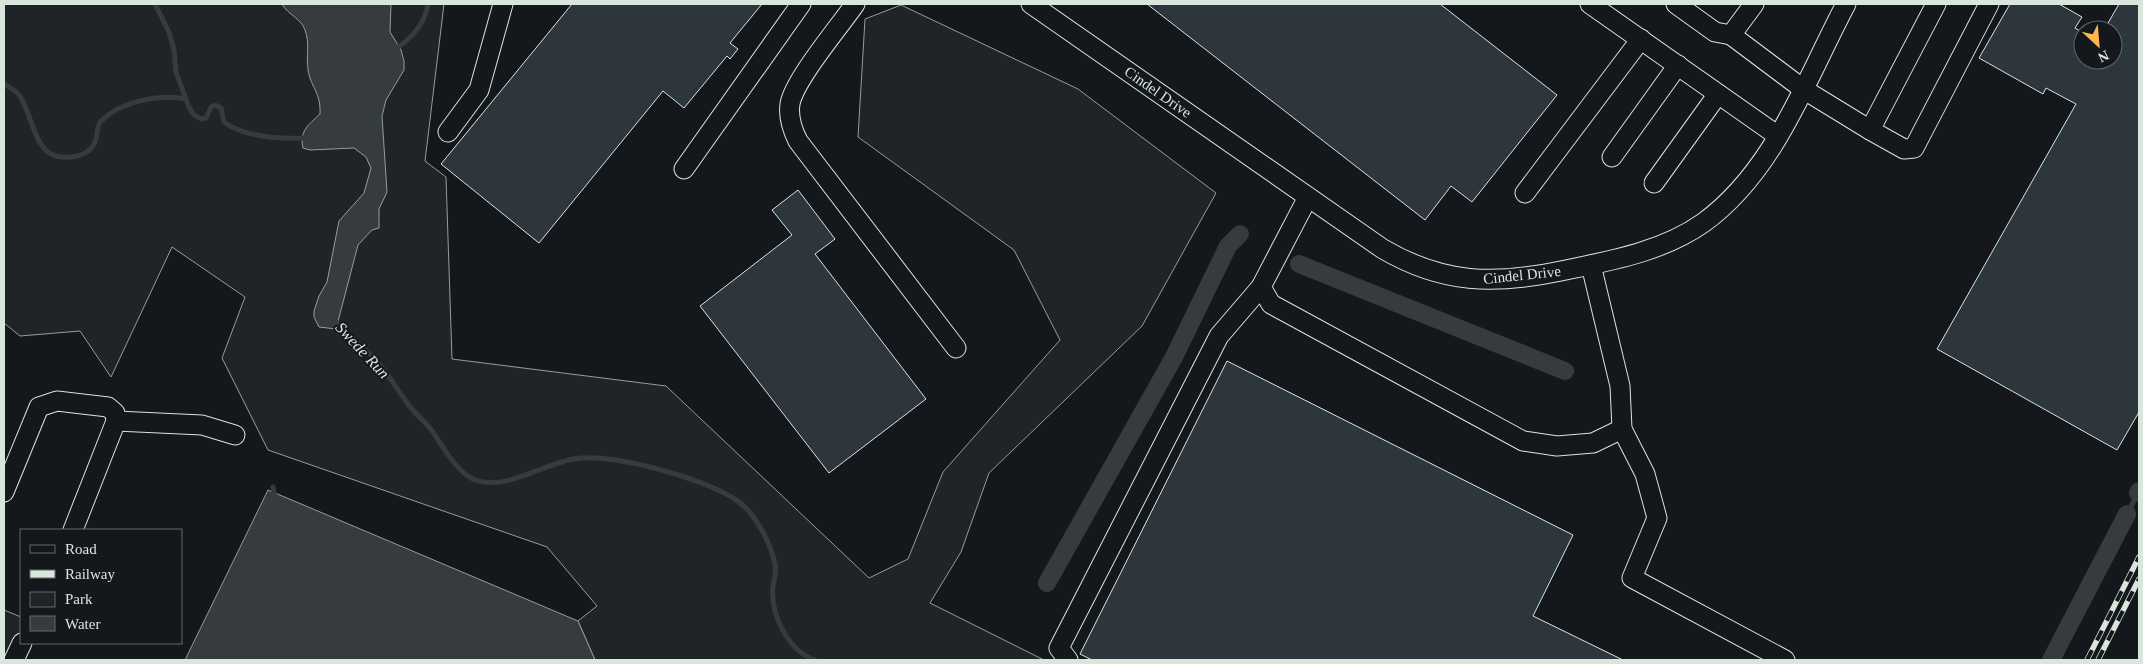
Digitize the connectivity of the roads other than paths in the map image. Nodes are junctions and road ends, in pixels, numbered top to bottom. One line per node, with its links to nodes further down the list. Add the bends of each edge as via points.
1 (503, 4): 17 (street, via 479,90)
2 (801, 4): 20 (street)
3 (854, 4): 26 (street, via 798,84 790,104 791,126 798,141)
4 (1031, 4): 23 (street, Cindel Drive)
5 (1590, 4): 12 (street)
6 (1676, 4): 11 (street, via 1714,32)
7 (1754, 4): 11 (street)
8 (1846, 4): 14 (street, Cindel Drive)
9 (1936, 4): 16 (street)
10 (1989, 4): 16 (street, via 1914,148 1904,149)
11 (1731, 35): 14 (street)
12 (1640, 39): 13 (street); 22 (street)
13 (1678, 65): 15 (street); 19 (street)
14 (1803, 89): 16 (street); 18 (street, Cindel Drive)
15 (1718, 94): 18 (street); 21 (street)
16 (1870, 130)
17 (448, 132)
18 (1778, 136): 24 (street, Cindel Drive, via 1740,189 1702,224 1658,246)
19 (1612, 157)
20 (684, 169)
21 (1654, 182)
22 (1525, 193)
23 (1308, 197): 24 (street, Cindel Drive, via 1403,261 1447,276 1494,280); 25 (street)
24 (1591, 265): 28 (street, via 1620,386)
25 (1261, 286): 28 (street, via 1271,304 1523,441 1557,446 1593,443); 34 (street, via 1219,336 1059,648)
26 (956, 348)
27 (116, 421): 29 (street, via 202,425); 30 (street, via 115,413 108,408 57,401 39,407); 31 (street)
28 (1622, 428): 35 (street, via 1645,474 1657,518 1632,578)
29 (235, 435)
30 (4, 492)
31 (72, 529)
32 (22, 644): 33 (street)
33 (14, 660)
34 (1068, 660)
35 (1785, 660)

